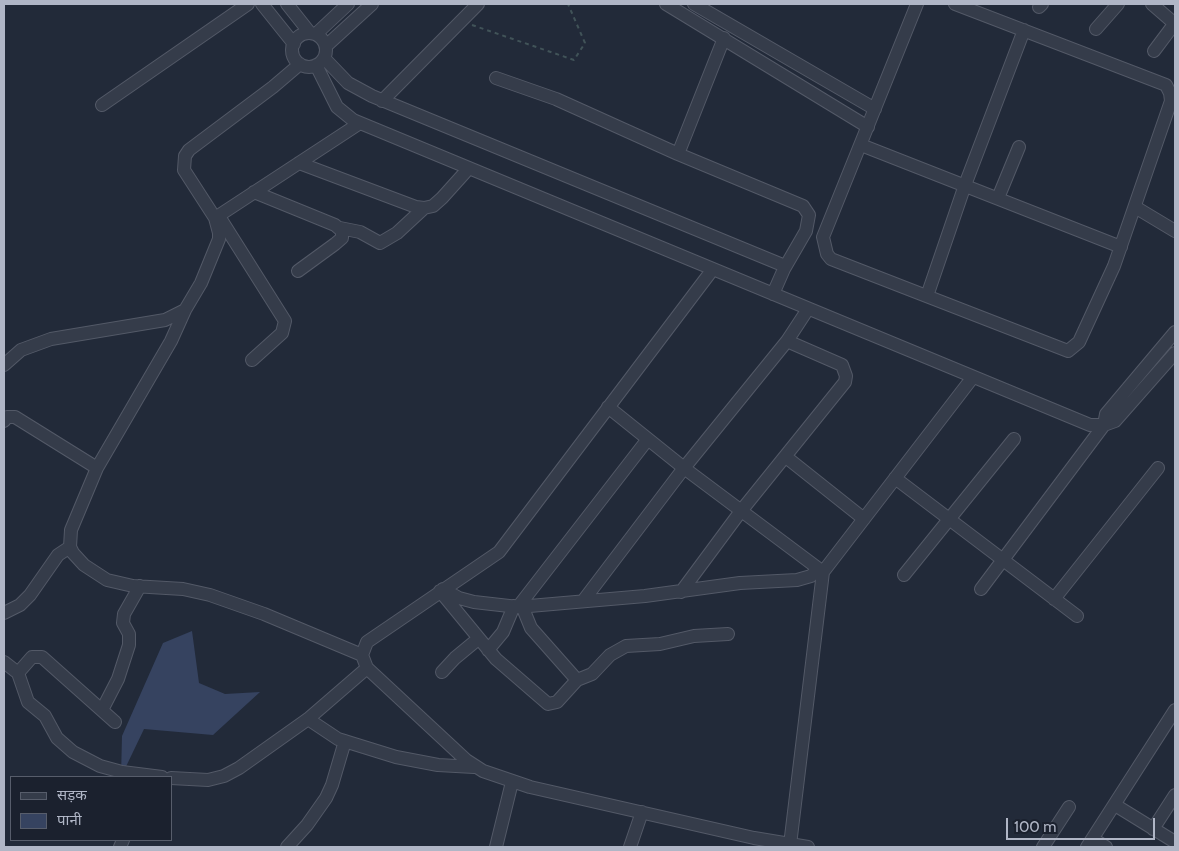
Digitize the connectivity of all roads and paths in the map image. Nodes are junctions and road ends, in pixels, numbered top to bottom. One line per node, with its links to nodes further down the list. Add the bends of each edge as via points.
1 (248, 4): 26 (street)
2 (262, 4): 20 (street)
3 (287, 4): 18 (street)
4 (348, 4): 18 (street)
5 (372, 4): 22 (street)
6 (478, 4): 14 (street)
7 (568, 4): 14 (path, via 585,43 574,60)
8 (666, 4): 19 (street)
9 (694, 4): 27 (street)
10 (917, 4): 27 (street)
11 (955, 4): 17 (street)
12 (1118, 4): 16 (street)
13 (1152, 4): 15 (street)
14 (462, 21): 25 (street)
15 (1175, 23): 21 (street)
16 (1096, 29)
17 (1024, 30): 35 (street); 38 (street, via 1166,85 1171,101)
18 (313, 34): 20 (street, via 300,36); 22 (street)
19 (724, 38): 29 (street); 32 (street)
20 (294, 44): 23 (street, via 294,55)
21 (1154, 52)
22 (322, 56): 23 (street, via 305,66); 25 (street, via 348,83); 28 (street, via 337,107)
23 (300, 64): 40 (street, via 185,156 184,170)
24 (496, 78): 32 (street, via 556,99)
25 (382, 100): 44 (street)
26 (102, 105)
27 (875, 109): 29 (street)
28 (360, 123): 33 (street); 34 (street)
29 (868, 127): 30 (street)
30 (861, 145): 35 (street); 48 (street, via 824,237 827,254 831,259)
31 (1019, 147): 37 (street)
32 (678, 154): 44 (street, via 806,209 809,215 806,232)
33 (299, 163): 36 (street); 39 (street)
34 (469, 168): 39 (street, via 442,198 433,206); 45 (street)
35 (965, 185): 37 (street); 48 (street)
36 (254, 192): 40 (street); 41 (street)
37 (998, 198): 43 (street)
38 (1135, 207): 42 (street); 43 (street)
39 (424, 208): 41 (street, via 397,233 380,243 360,232)
40 (217, 217): 50 (street, via 219,239 201,283); 54 (street, via 285,321 282,333)
41 (340, 228): 46 (street, via 342,238)
42 (1175, 231)
43 (1121, 246): 48 (street, via 1082,338 1068,351)
44 (786, 266): 47 (street)
45 (712, 269): 47 (street); 57 (street)
46 (298, 271)
47 (773, 294): 49 (street)
48 (927, 296)
49 (808, 309): 52 (street); 56 (street)
50 (185, 310): 55 (street, via 165,320 51,339 21,350); 63 (street, via 171,341)
51 (1175, 332): 59 (street, via 1106,414)
52 (787, 341): 62 (street, via 842,365 846,376 845,382); 64 (street)
53 (1175, 353): 59 (street, via 1115,421)
54 (252, 360)
55 (4, 365)
56 (973, 377): 59 (street, via 1090,425); 66 (street)
57 (608, 406): 60 (street); 76 (street, via 499,552)
58 (4, 421): 63 (street, via 15,416)
59 (1104, 425): 71 (street)
60 (648, 439): 64 (street); 80 (street)
61 (1014, 439): 68 (street)
62 (786, 457): 67 (street); 69 (street)
63 (97, 468): 70 (street, via 71,530)
64 (684, 468): 67 (street); 79 (street)
65 (1158, 468): 78 (street)
66 (895, 478): 68 (street); 69 (street)
67 (741, 512): 72 (street); 77 (street)
68 (948, 518): 71 (street); 73 (street)
69 (864, 519): 72 (street)
70 (70, 547): 74 (street, via 76,558 107,580); 81 (street, via 58,555 30,595 20,605)
71 (1003, 560): 75 (street); 78 (street)
72 (821, 571): 77 (street, via 797,580 740,583); 108 (street)
73 (904, 575)
74 (140, 586): 86 (street, via 183,589 210,595); 92 (street, via 124,614 129,646 118,679)
75 (981, 589)
76 (441, 590): 80 (street, via 474,602); 84 (street); 86 (street, via 368,642)
77 (681, 592): 79 (street)
78 (1054, 599): 82 (street)
79 (583, 601): 80 (street)
80 (518, 606): 85 (street); 91 (street, via 531,628)
81 (4, 613)
82 (1077, 616)
83 (728, 634): 91 (street, via 626,646 610,655 592,674)
84 (478, 639): 85 (street); 89 (street)
85 (488, 650): 91 (street, via 548,704 557,702)
86 (362, 655): 88 (street)
87 (4, 662): 90 (street)
88 (367, 668): 94 (street); 97 (street)
89 (442, 672)
90 (18, 673): 92 (street, via 32,657 42,657); 98 (street, via 28,702 45,716 57,738 72,752 100,766)
91 (577, 680)
92 (102, 710): 95 (street)
93 (1175, 710): 102 (street)
94 (308, 719): 96 (street); 99 (street, via 224,776 208,780)
95 (115, 722)
96 (344, 741): 97 (street, via 396,757 438,765); 109 (street, via 326,798)
97 (476, 767): 100 (street)
98 (154, 776)
99 (172, 778)
100 (512, 782): 104 (street); 110 (street)
101 (1175, 795): 105 (street)
102 (1115, 805): 105 (street); 107 (street)
103 (1069, 807): 113 (street)
104 (642, 812): 108 (street); 111 (street)
105 (1153, 829): 106 (street)
106 (1175, 842)
107 (1090, 843): 114 (street)
108 (790, 845): 112 (street)
109 (287, 847)
110 (496, 847)
111 (630, 847)
112 (808, 847)
113 (1043, 847)
114 (1106, 847)

